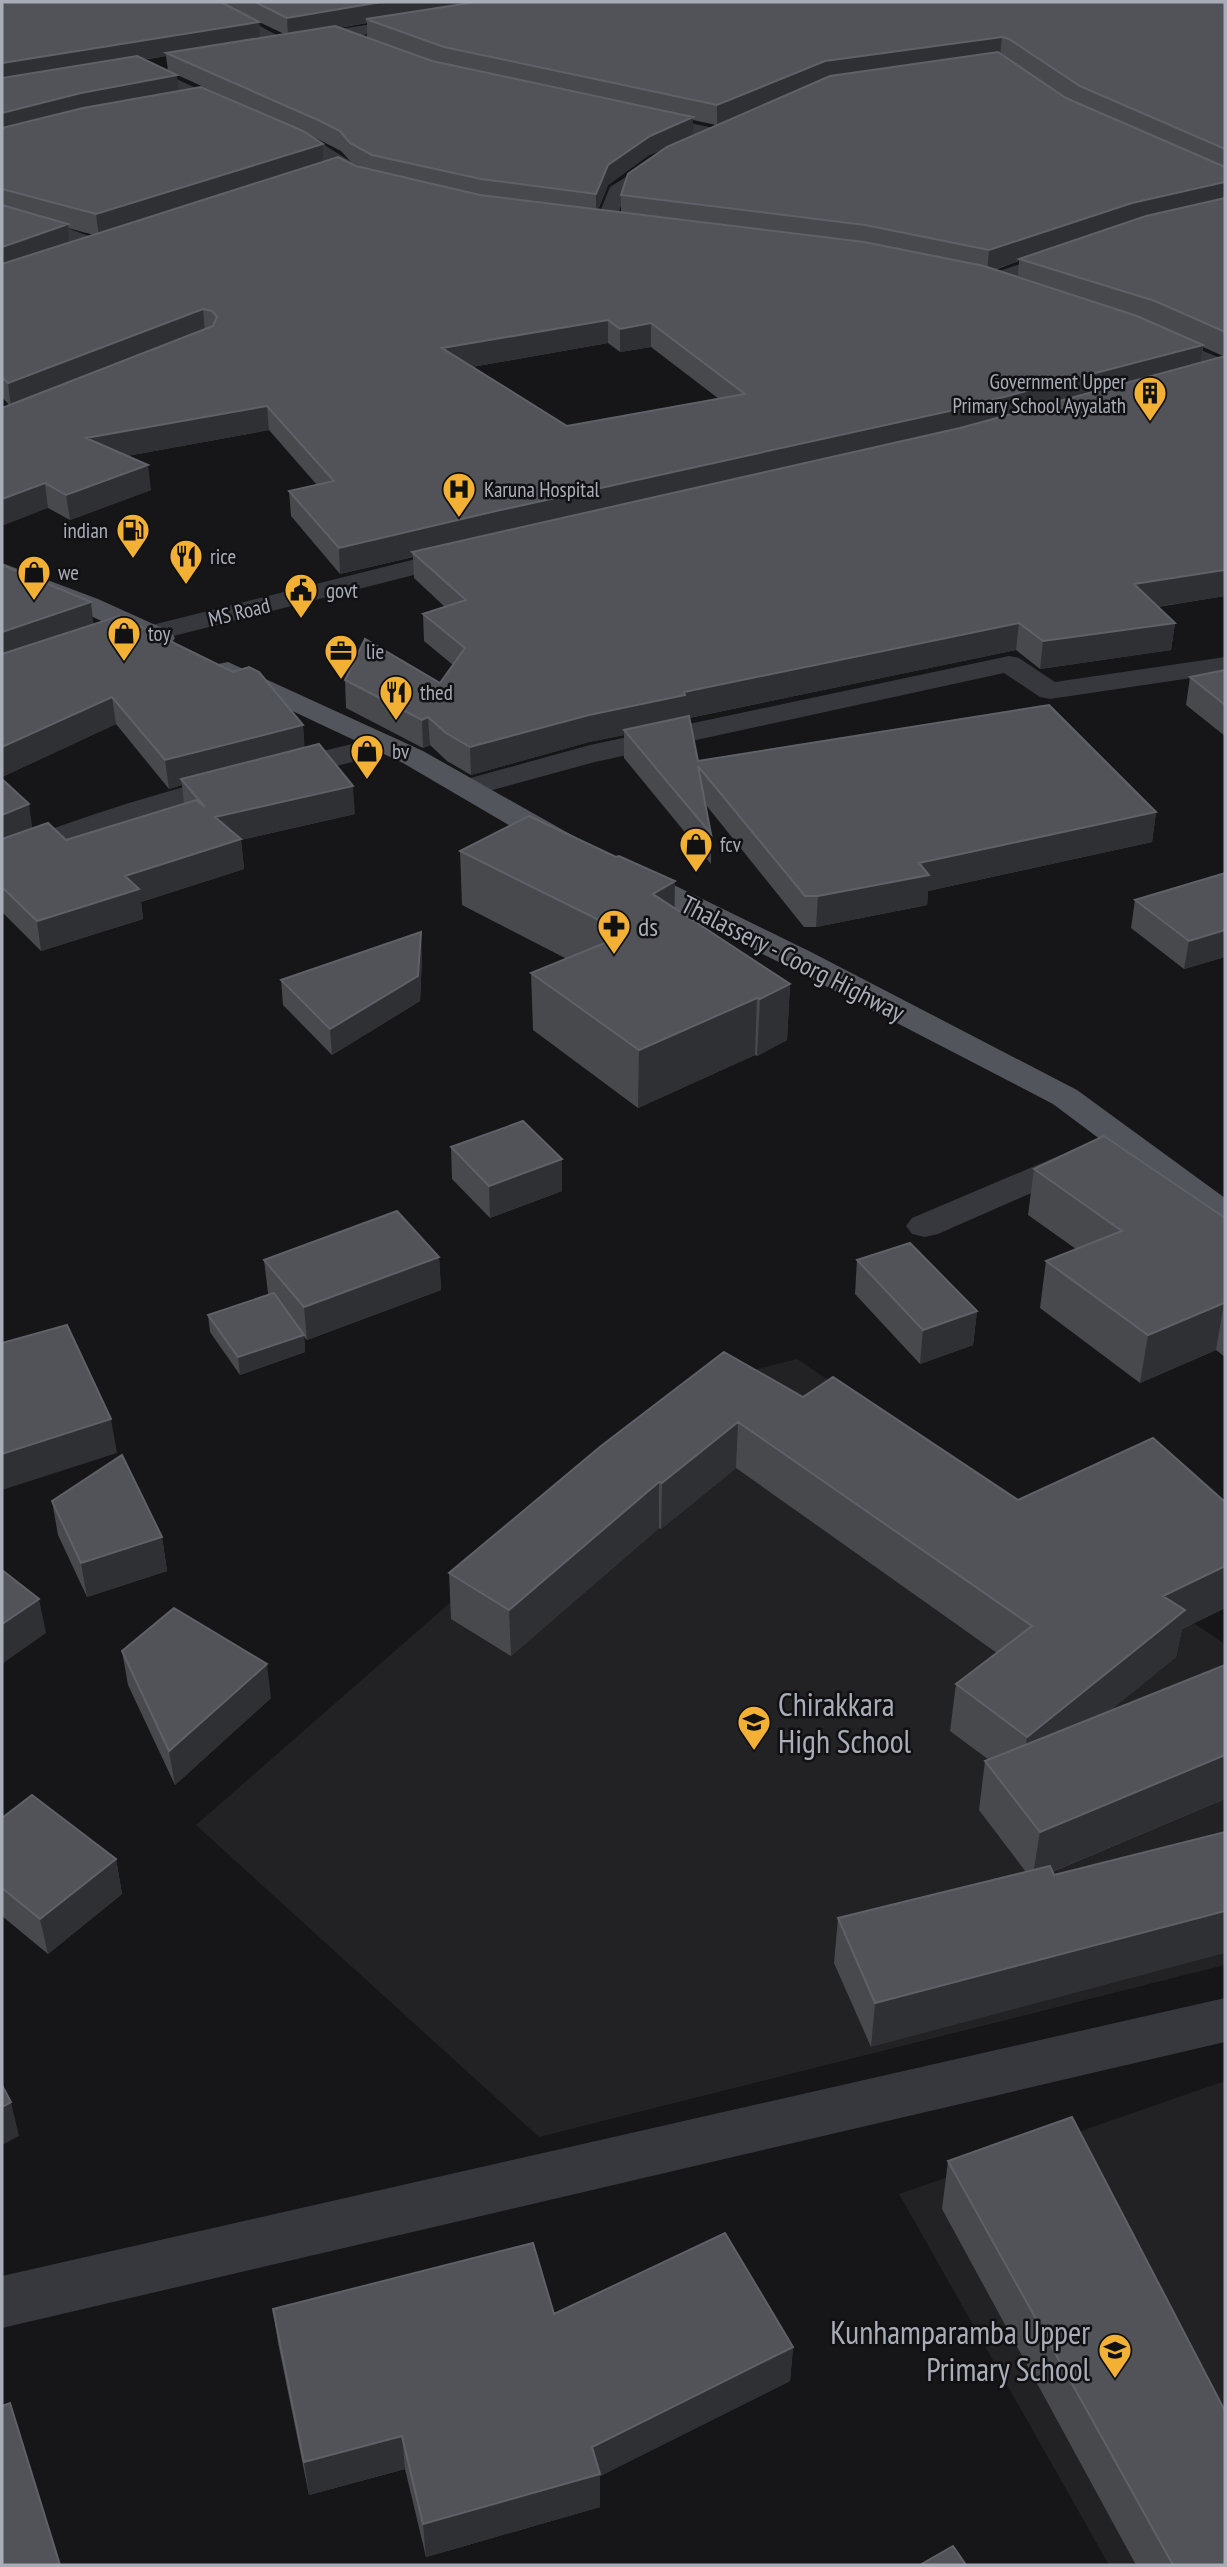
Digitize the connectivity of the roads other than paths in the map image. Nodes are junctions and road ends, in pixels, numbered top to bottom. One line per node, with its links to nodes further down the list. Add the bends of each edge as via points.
1 (202, 2): 4 (street)
2 (430, 21): 3 (street)
3 (336, 35): 4 (street); 6 (street)
4 (284, 43): 5 (street)
5 (258, 47)
6 (373, 49)
7 (166, 63): 8 (street, via 134,68)
8 (204, 98): 9 (street); 11 (street, via 312,145)
9 (169, 104)
10 (626, 115): 15 (street, via 725,132 658,161 617,191)
11 (342, 168): 12 (street); 13 (street)
12 (316, 176)
13 (396, 190)
14 (2, 217): 17 (street, via 104,244)
15 (603, 224)
16 (1087, 248): 18 (street, via 982,279)
17 (74, 255)
18 (1040, 298)
19 (1130, 328): 20 (street)
20 (1225, 370): 21 (street)
21 (1198, 378)
22 (484, 550): 24 (street, MS Road)
23 (2, 571): 24 (main road, Thalassery - Coorg Highway)
24 (143, 630): 25 (street, MS Road); 27 (main road, Thalassery - Coorg Highway)
25 (98, 639)
26 (1225, 665): 28 (street, via 1050,691 1009,664 590,754)
27 (387, 745): 28 (main road, Thalassery - Coorg Highway); 29 (street, via 267,771 155,803)
28 (467, 788): 30 (main road, Thalassery - Coorg Highway, via 597,860 1065,1097)
29 (2, 859)
30 (1122, 1139): 31 (main road, Thalassery - Coorg Highway); 32 (street)
31 (1225, 1215)
32 (925, 1226)
33 (1225, 2020): 34 (street)
34 (2, 2302)

